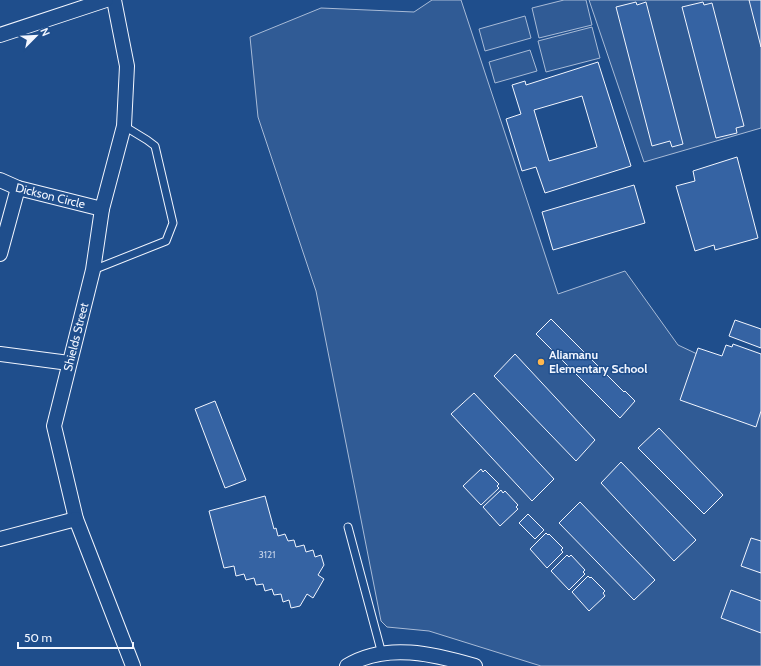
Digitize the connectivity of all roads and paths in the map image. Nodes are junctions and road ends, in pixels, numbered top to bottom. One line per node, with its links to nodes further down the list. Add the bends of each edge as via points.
1 (106, 0): 3 (street)
2 (114, 0): 4 (street, Shields Street, via 127,66)
3 (0, 35)
4 (124, 126): 7 (street, Shields Street); 9 (lane, via 154,146 173,223 166,241)
5 (0, 180): 6 (street, Dickson Circle)
6 (18, 188): 7 (street, Dickson Circle); 8 (street)
7 (102, 209): 9 (street, Shields Street)
8 (0, 254)
9 (92, 270): 11 (street, Shields Street)
10 (0, 354): 11 (street)
11 (69, 363): 12 (street, Shields Street, via 54,426)
12 (76, 520): 14 (street); 16 (street, Shields Street)
13 (348, 527): 15 (lane)
14 (0, 539)
15 (382, 654): 17 (street, via 369,656); 18 (street, via 425,654)
16 (133, 666)
17 (347, 666)
18 (475, 666)

